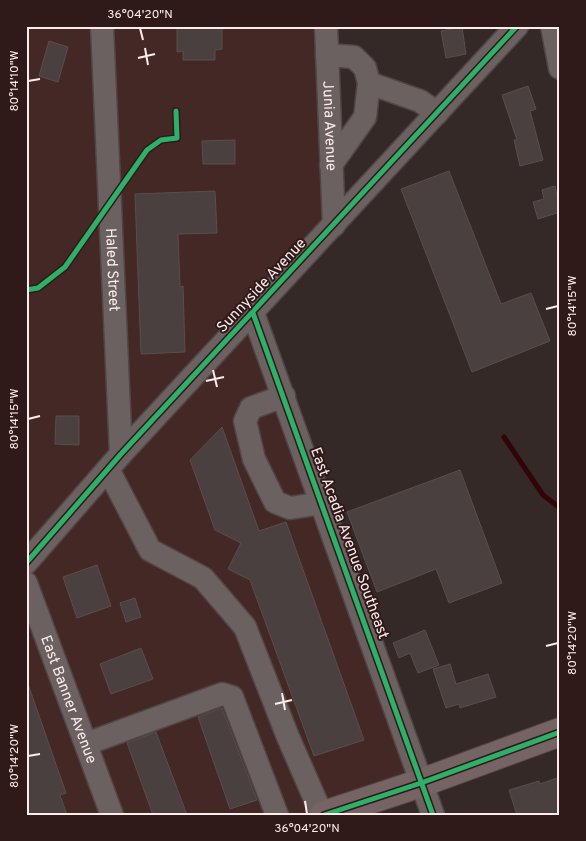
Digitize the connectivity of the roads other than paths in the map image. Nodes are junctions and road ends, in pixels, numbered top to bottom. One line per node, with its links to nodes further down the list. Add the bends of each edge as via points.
1 (102, 26): 13 (street, Haled Street)
2 (326, 26): 5 (street, Junia Avenue)
3 (517, 26): 8 (street, Sunnyside Avenue)
4 (552, 26): 6 (street)
5 (327, 55): 7 (street, via 354,57 365,68); 9 (street, Junia Avenue)
6 (560, 68)
7 (369, 83): 8 (street, via 420,101); 9 (street, via 365,117)
8 (437, 113): 10 (street, Sunnyside Avenue)
9 (331, 165): 10 (street, Junia Avenue)
10 (334, 225): 11 (street, Sunnyside Avenue)
11 (253, 313): 12 (street, East Acadia Avenue Southeast); 13 (street, Sunnyside Avenue)
12 (284, 396): 14 (street, East Acadia Avenue Southeast); 14 (street, via 251,408 245,421 254,459 275,502 290,508)
13 (115, 461): 15 (street, Sunnyside Avenue); 22 (street, via 150,550 204,578 245,628)
14 (322, 503): 19 (street, East Acadia Avenue Southeast)
15 (26, 563)
16 (26, 583): 18 (street, East Banner Avenue)
17 (560, 732): 19 (main road)
18 (86, 744): 20 (street, East Banner Avenue); 21 (street, via 222,694 232,697)
19 (421, 782): 22 (main road); 23 (street, East Acadia Avenue Southeast)
20 (112, 815)
21 (277, 815)
22 (323, 815)
23 (433, 815)

